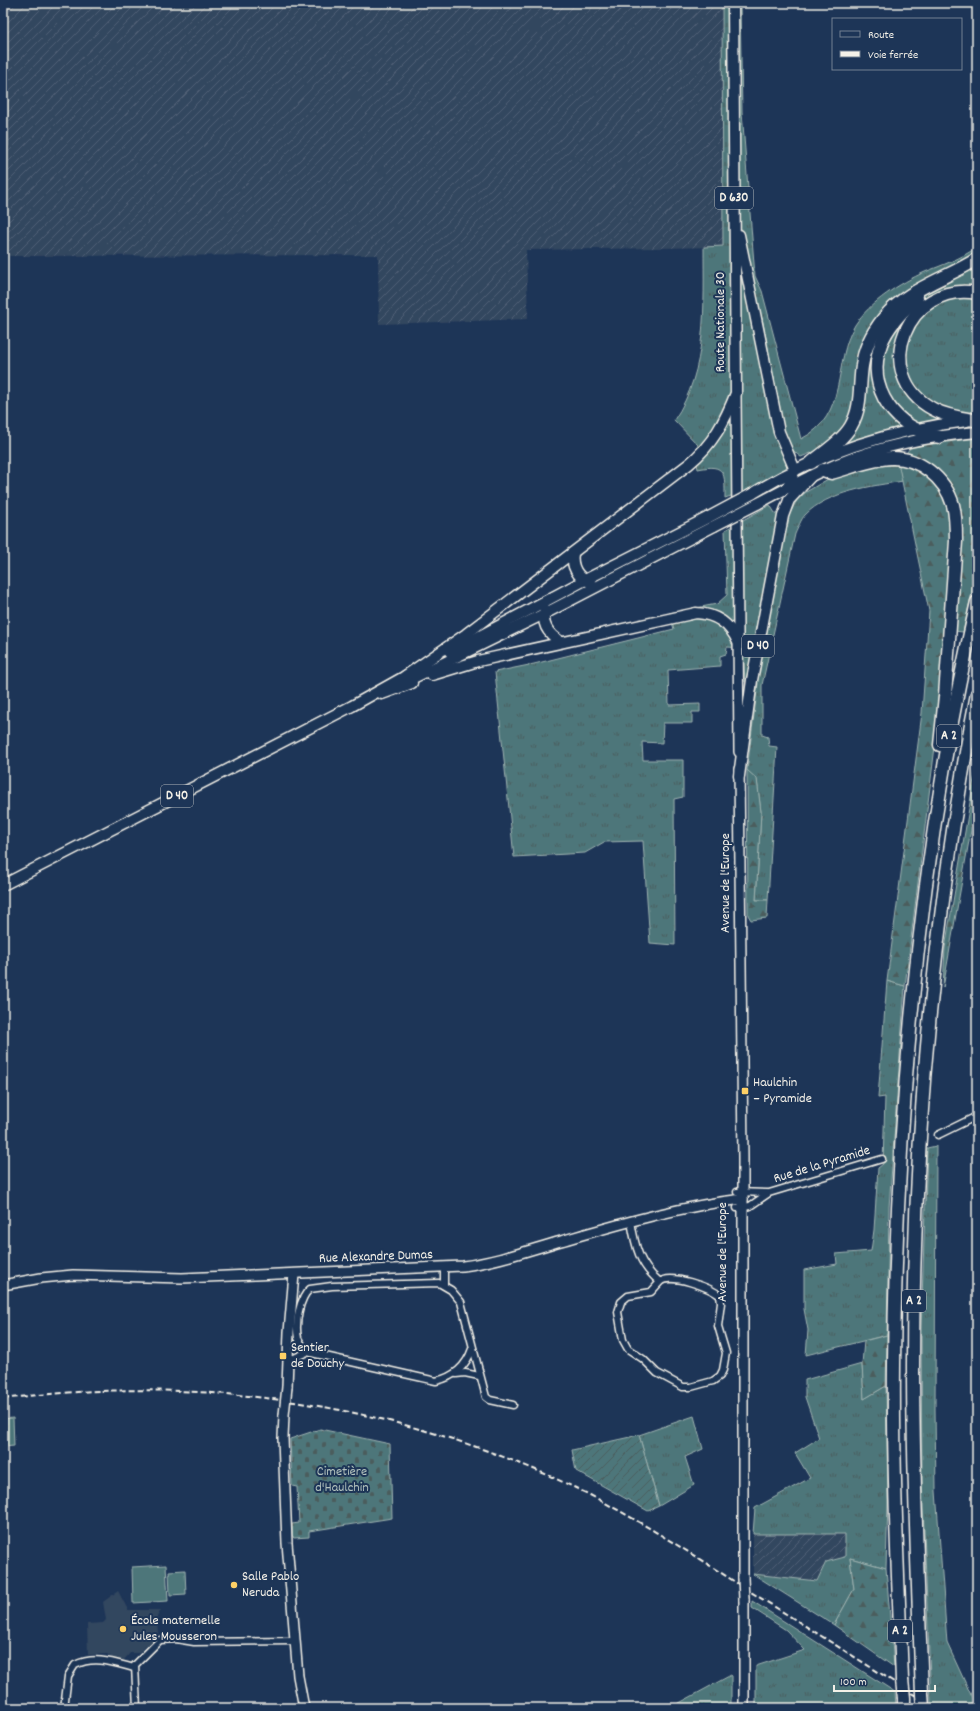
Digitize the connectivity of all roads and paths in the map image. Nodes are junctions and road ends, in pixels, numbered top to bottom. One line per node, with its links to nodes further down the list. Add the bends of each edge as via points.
1 (733, 3): 2 (main road, Route Nationale 30 / D 630)
2 (734, 213): 6 (main road, Route Nationale 30 / D 630); 11 (main road, via 779,432)
3 (977, 259): 4 (highway)
4 (955, 272): 8 (highway, via 922,294 900,314 889,328 880,349 877,372 882,396 894,415); 10 (highway, via 906,298 882,320 864,356 860,401 855,418 844,434)
5 (977, 293): 7 (highway, via 944,294 922,307 909,324 900,351 904,377 920,400 941,412)
6 (736, 393): 18 (main road, D 40, via 722,426 700,455); 25 (main road, Route Nationale 30 / D 630)
7 (976, 424): 8 (main road, D 40); 9 (main road, D 40)
8 (916, 429): 9 (highway); 10 (main road, D 40, via 853,445)
9 (940, 437): 12 (main road, D 40, via 876,451)
10 (811, 463): 11 (main road, D 40)
11 (795, 470): 14 (main road); 15 (main road, D 40)
12 (823, 470): 13 (main road, D 40); 32 (highway, via 831,473 885,458 910,461 936,476 953,505 956,542 946,696 932,810)
13 (811, 476): 14 (main road, D 40); 17 (main road, D 40, via 789,500)
14 (788, 488): 16 (main road, D 40)
15 (752, 494): 16 (main road, via 761,492); 20 (main road, D 40, bridge)
16 (773, 496): 17 (main road, via 780,504); 19 (main road, D 40, bridge)
17 (783, 516): 31 (main road, D 40, via 752,680)
18 (573, 552): 20 (main road, via 574,568); 26 (main road, D 40, via 454,643)
19 (610, 579): 20 (main road, D 40, via 596,583); 23 (main road, D 40)
20 (585, 580): 21 (main road, D 40)
21 (550, 598): 23 (main road); 26 (main road, D 40)
22 (977, 602): 32 (highway, A 2, via 949,736)
23 (544, 614): 24 (main road, via 547,630); 27 (main road, D 40)
24 (561, 642): 25 (main road, via 696,613 719,619); 27 (main road, via 460,666)
25 (738, 642): 31 (main road, Avenue de l'Europe / D 630)
26 (405, 676): 29 (main road, D 40)
27 (382, 694): 29 (main road, D 40)
28 (977, 694): 33 (highway, A 2)
29 (352, 706): 34 (main road, D 40)
30 (977, 739): 33 (highway)
31 (739, 776): 39 (main road, Avenue de l'Europe / D 630)
32 (929, 861): 54 (highway, A 2, bridge, via 908,1048 896,1240 894,1461)
33 (948, 864): 59 (highway, A 2, bridge, via 927,1045 915,1253 914,1456)
34 (3, 885)
35 (977, 1116): 36 (street)
36 (938, 1135)
37 (882, 1159): 38 (street, Rue de la Pyramide)
38 (769, 1194): 39 (street, Rue de la Pyramide); 39 (street, Rue de la Pyramide, via 750,1206)
39 (740, 1200): 40 (main road, Rue Alexandre Dumas); 58 (main road, Avenue de l'Europe / D 630, bridge, via 737,1290 742,1379)
40 (631, 1221): 41 (main road, Rue Alexandre Dumas, via 496,1260); 43 (street, via 638,1253)
41 (444, 1268): 42 (main road, Rue Alexandre Dumas); 45 (street)
42 (294, 1274): 44 (main road, Rue Alexandre Dumas, via 182,1278 73,1275); 48 (main road)
43 (660, 1282): 43 (street, via 670,1278 701,1285 720,1296 718,1328 726,1353 723,1370 715,1380 683,1387 660,1374 626,1346 618,1312 621,1302 628,1296 651,1292)
44 (3, 1285)
45 (444, 1285): 46 (street, via 461,1302); 47 (street, via 431,1282 313,1288 302,1299 299,1320 299,1338)
46 (472, 1348): 49 (street, via 469,1358); 50 (street)
47 (307, 1352): 48 (street); 49 (street, via 429,1380 440,1380)
48 (288, 1361): 52 (main road, bridge, via 283,1438 287,1543)
49 (456, 1374): 50 (street)
50 (479, 1376): 51 (street, via 488,1398)
51 (513, 1405)
52 (295, 1641): 53 (street, via 194,1642 163,1639 154,1643); 57 (main road, via 298,1680)
53 (134, 1668): 55 (street, via 103,1660 89,1660 76,1664 68,1676); 56 (street)
54 (904, 1703)
55 (64, 1708)
56 (137, 1708)
57 (304, 1708)
58 (744, 1708)
59 (923, 1708)

